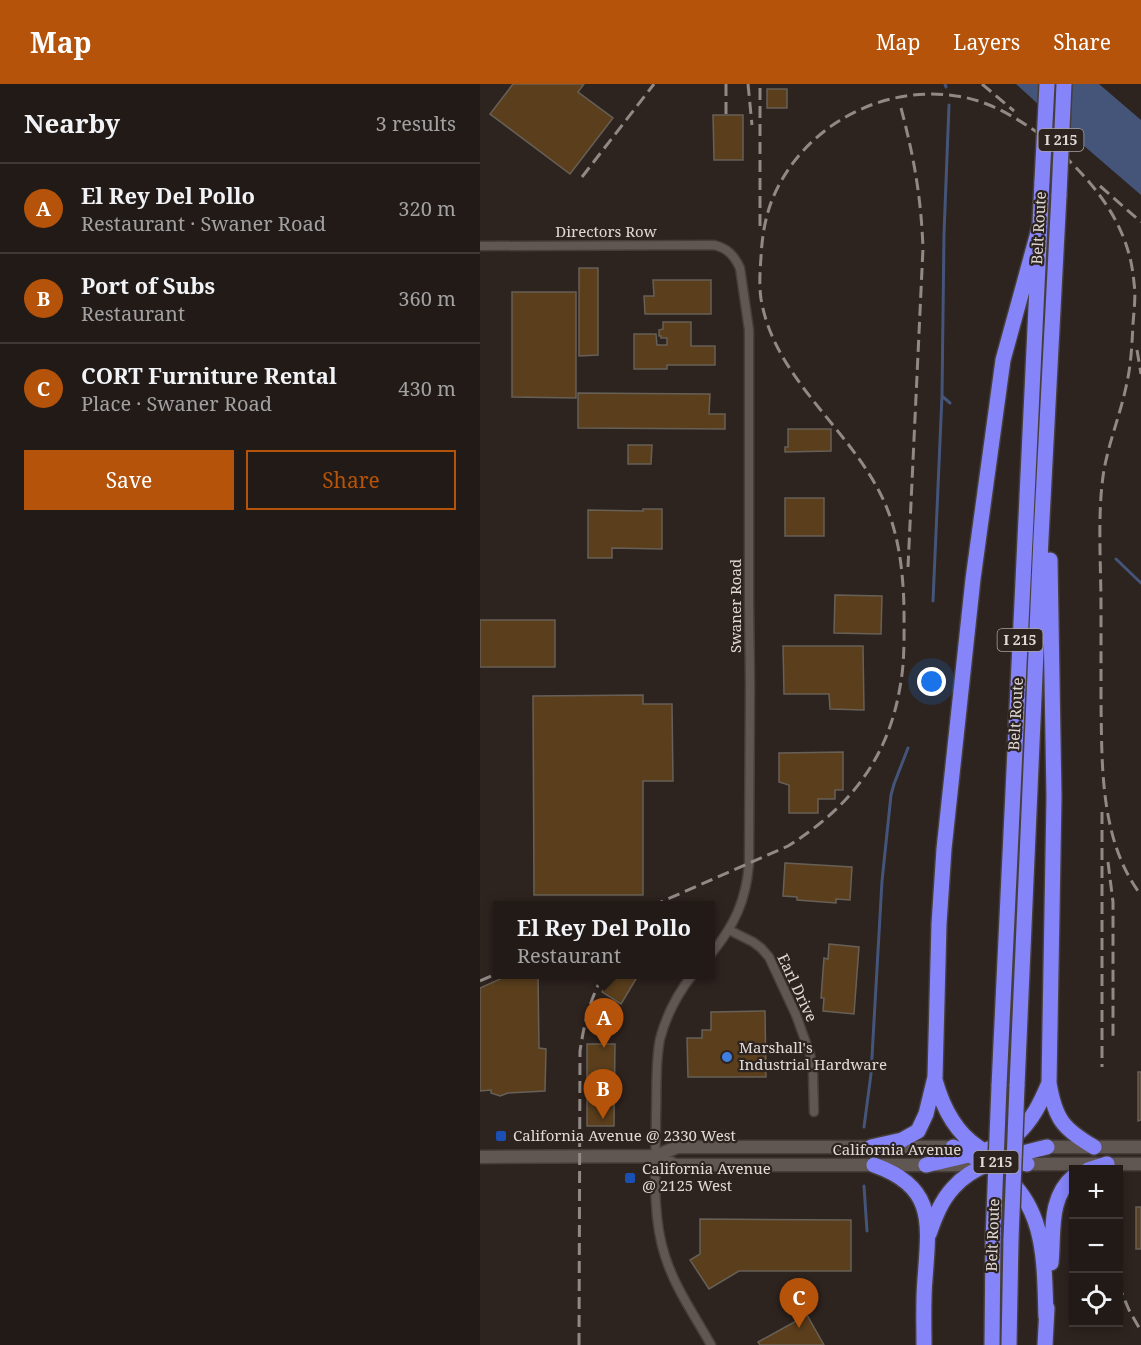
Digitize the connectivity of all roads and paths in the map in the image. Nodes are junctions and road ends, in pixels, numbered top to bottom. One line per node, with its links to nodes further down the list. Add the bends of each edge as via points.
1 (1047, 84): 3 (highway, Belt Route / I 215, bridge)
2 (1064, 84): 6 (highway, Belt Route / I 215, bridge)
3 (1040, 225): 10 (highway, via 1003,360 973,579 944,849); 33 (highway, Belt Route / I 215, bridge, via 999,1086)
4 (480, 246): 5 (street, Directors Row, via 704,244)
5 (730, 252): 7 (street, Swaner Road, via 740,268 749,330 750,695 749,864 744,896)
6 (1044, 494): 11 (highway, via 1050,566 1054,797); 34 (highway, Belt Route / I 215, bridge)
7 (729, 930): 8 (street, Swaner Road); 12 (street, Earl Drive, via 753,942 769,957 792,1005 810,1054)
8 (715, 949)
9 (690, 979): 20 (street, via 671,1009 661,1037 657,1060)
10 (935, 1077): 13 (highway, via 918,1131 902,1140); 18 (highway, via 950,1117)
11 (1049, 1083): 16 (highway, via 1054,1107 1063,1124); 18 (highway, via 1026,1125 1011,1139)
12 (814, 1112)
13 (871, 1147): 14 (main road, California Avenue); 20 (main road, California Avenue, via 677,1147)
14 (953, 1147): 18 (highway)
15 (1047, 1147): 16 (main road, California Avenue); 18 (main road, California Avenue); 21 (highway)
16 (1094, 1147): 17 (main road, California Avenue)
17 (1141, 1147)
18 (982, 1153): 21 (highway); 22 (main road, California Avenue); 26 (highway); 26 (main road, California Avenue); 29 (highway, via 977,1170 954,1186 940,1206); 30 (highway, via 1016,1189 1036,1221 1043,1248)
19 (480, 1156): 20 (main road, California Avenue)
20 (656, 1156): 25 (main road, California Avenue, via 675,1166); 31 (street, via 657,1222 664,1256)
21 (1005, 1159): 22 (highway)
22 (1027, 1164): 23 (main road, California Avenue)
23 (1107, 1164): 24 (main road, California Avenue); 27 (highway)
24 (1141, 1164)
25 (873, 1165): 26 (main road, California Avenue); 29 (highway, via 894,1173 914,1190 926,1213)
26 (926, 1165)
27 (1104, 1165)
28 (1069, 1181): 30 (highway, via 1056,1202)
29 (928, 1237): 32 (highway)
30 (1046, 1317): 35 (highway)
31 (711, 1345)
32 (924, 1345)
33 (992, 1345)
34 (1009, 1345)
35 (1044, 1345)

